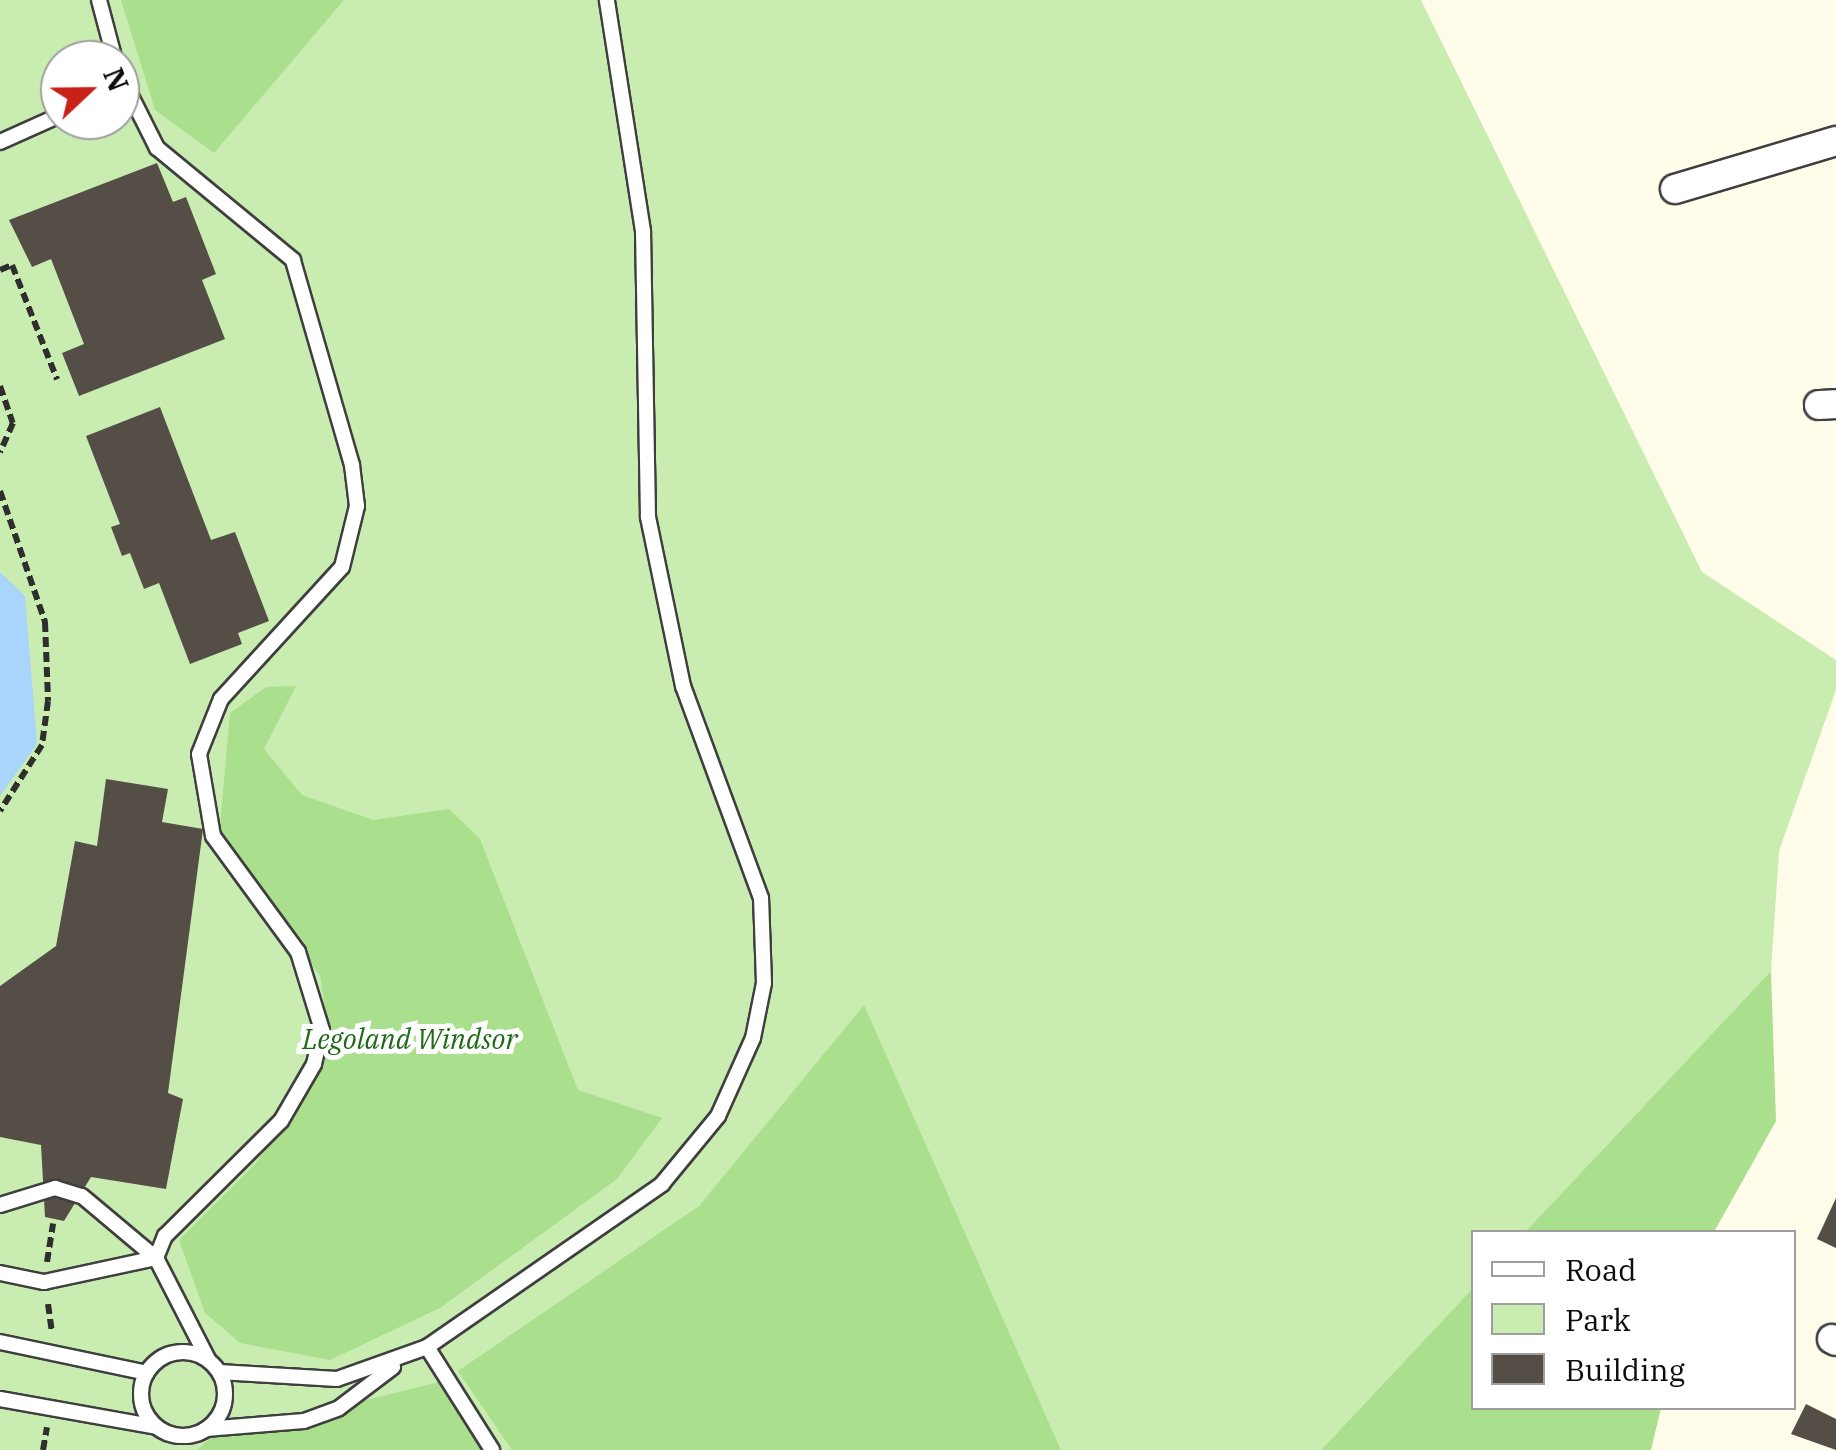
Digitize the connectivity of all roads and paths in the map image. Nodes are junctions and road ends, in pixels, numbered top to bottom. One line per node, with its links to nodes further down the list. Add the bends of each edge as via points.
1 (98, 0): 3 (lane)
2 (606, 0): 19 (lane, via 643,231 643,459 657,573 692,715 754,870 764,983 732,1092 682,1163)
3 (110, 40)
4 (40, 123): 7 (lane)
5 (140, 125): 16 (lane, via 157,148 292,260 323,352 357,506 342,567 220,699 198,754 213,836 298,952 314,991 322,1030 314,1064 281,1122 165,1236)
6 (1836, 141): 8 (street)
7 (0, 142)
8 (1675, 189)
9 (0, 270): 10 (path, via 12,264)
10 (57, 378)
11 (0, 386): 12 (path, via 13,423)
12 (0, 452)
13 (0, 491): 14 (path, via 45,622 48,701 42,745)
14 (0, 810)
15 (0, 1205): 16 (lane, via 55,1188 82,1196)
16 (156, 1258): 17 (lane, via 44,1282); 21 (lane)
17 (0, 1272)
18 (0, 1342): 22 (lane)
19 (427, 1347): 20 (lane); 27 (lane)
20 (397, 1364): 21 (lane, via 307,1382); 25 (lane, via 338,1408 304,1421)
21 (214, 1367): 22 (lane, via 173,1353); 25 (lane, via 222,1407)
22 (147, 1373): 24 (lane, via 142,1403)
23 (0, 1399): 24 (lane)
24 (158, 1427): 26 (lane)
25 (205, 1429): 26 (lane)
26 (185, 1443)
27 (492, 1450)

